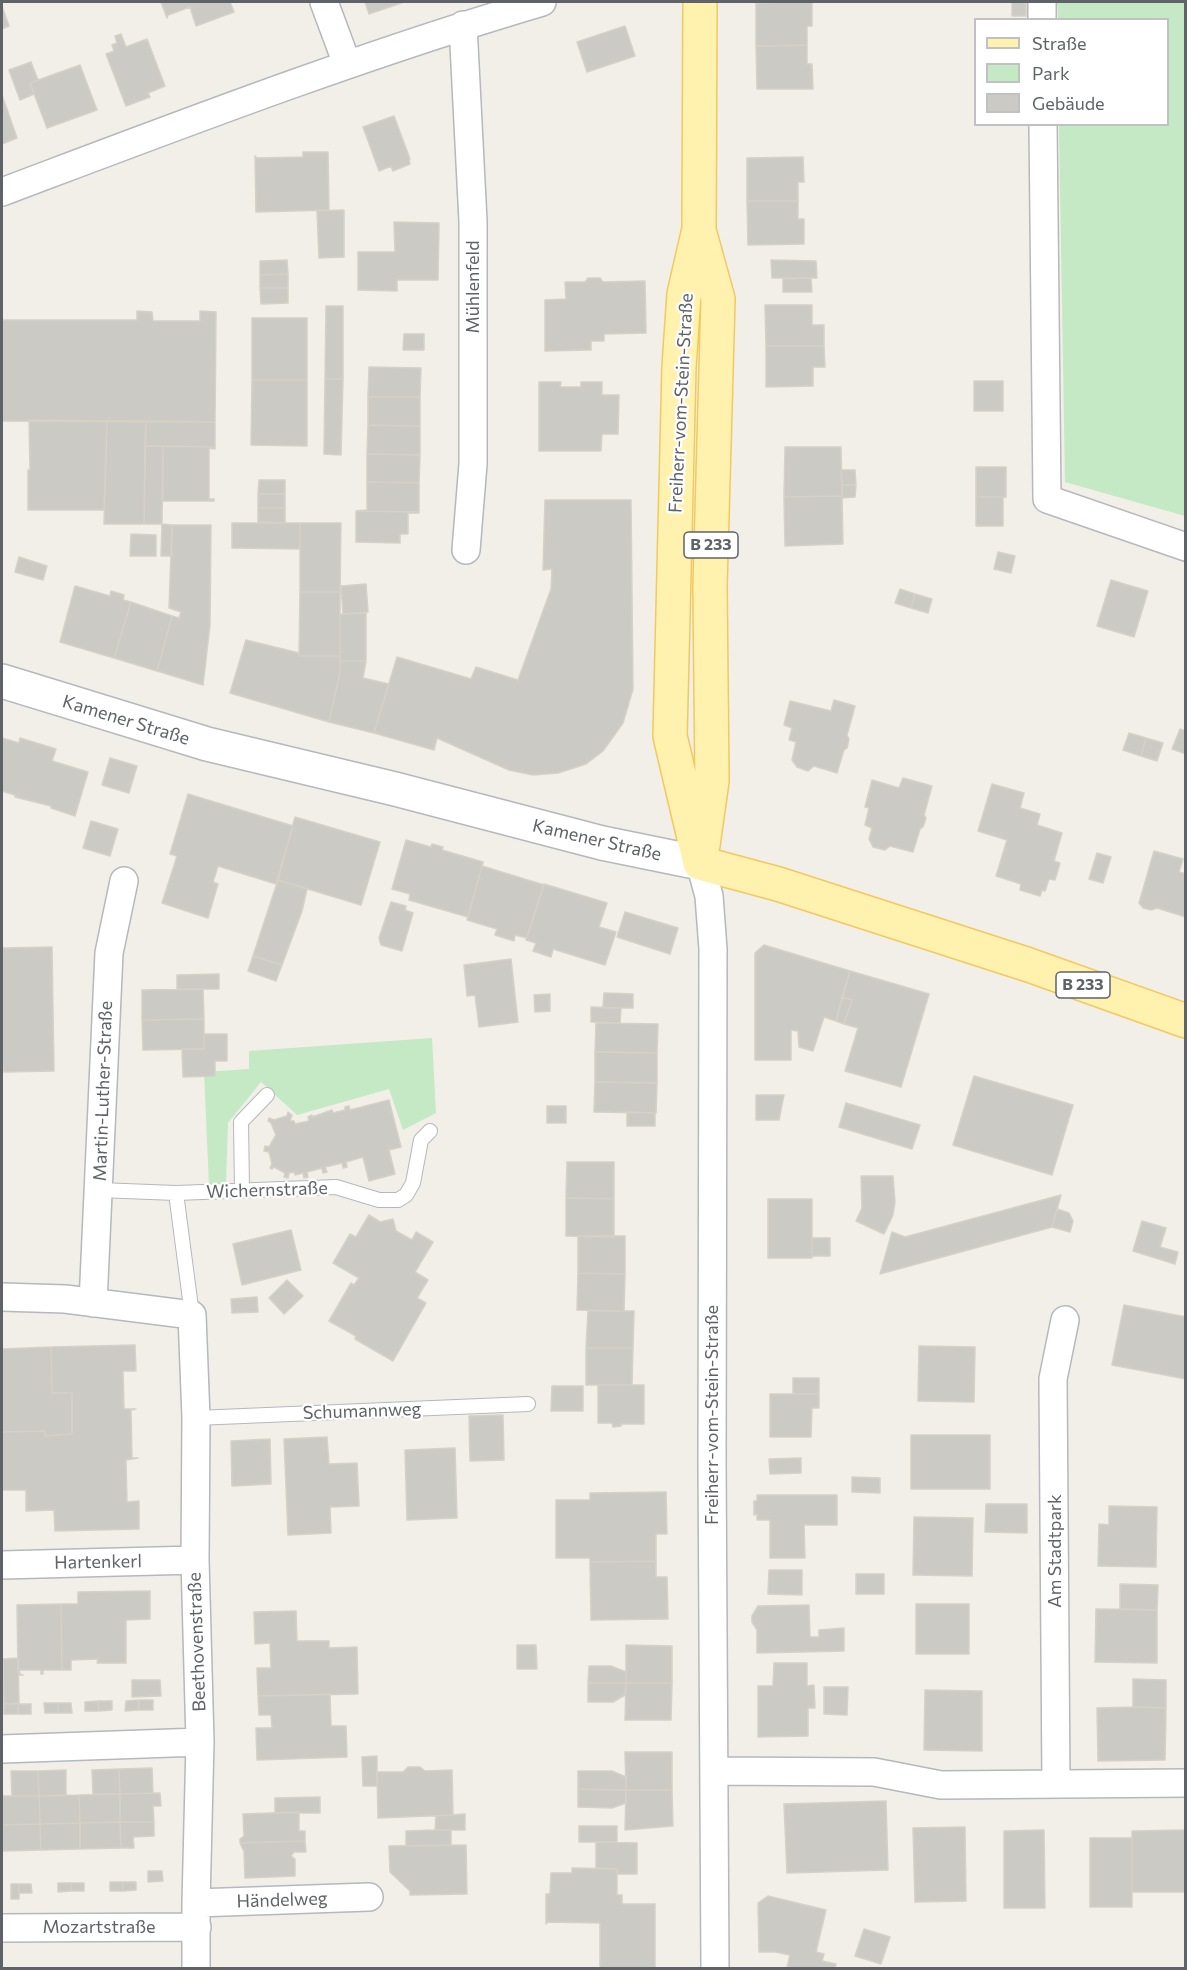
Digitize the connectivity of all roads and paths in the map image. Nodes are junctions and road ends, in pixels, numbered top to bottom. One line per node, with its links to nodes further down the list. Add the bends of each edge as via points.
1 (324, 2): 7 (street)
2 (542, 2): 6 (street)
3 (700, 2): 13 (main road, Freiherr-vom-Stein-Straße / B 233, via 699,229 684,294 679,367 670,736)
4 (1042, 2): 5 (street)
5 (1042, 18)
6 (463, 25): 7 (street); 11 (street, Mühlenfeld, via 473,221 473,464)
7 (347, 64): 9 (street)
8 (1043, 126): 10 (street, via 1047,498)
9 (2, 192)
10 (1185, 547)
11 (466, 550)
12 (2, 681): 13 (street, Kamener Straße, via 207,744 602,843)
13 (700, 863): 15 (main road, Kamener Straße / B 233, via 1007,958); 31 (street, Freiherr-vom-Stein-Straße / B 233, via 709,896 713,949)
14 (124, 880): 18 (street, Martin-Luther-Straße, via 109,953)
15 (1185, 1021)
16 (267, 1095): 19 (lane, via 241,1122)
17 (430, 1131): 19 (lane, Wichernstraße, via 421,1140 413,1183 398,1200 379,1200 336,1187)
18 (99, 1190): 20 (lane, Wichernstraße); 22 (street, Martin-Luther-Straße)
19 (242, 1190): 20 (lane, Wichernstraße)
20 (176, 1193): 23 (lane)
21 (2, 1297): 22 (street)
22 (93, 1303): 23 (street)
23 (192, 1315): 26 (street, Beethovenstraße)
24 (1065, 1320): 33 (street, Am Stadtpark, via 1053,1379)
25 (528, 1404): 26 (lane, Schumannweg)
26 (196, 1418): 27 (street, Beethovenstraße)
27 (195, 1560): 28 (street, Hartenkerl); 29 (street, Beethovenstraße)
28 (2, 1565)
29 (200, 1742): 30 (street); 35 (street, Beethovenstraße)
30 (2, 1749)
31 (714, 1771): 33 (street, via 874,1772 941,1785); 38 (street, Freiherr-vom-Stein-Straße)
32 (1185, 1783): 33 (street)
33 (1056, 1784)
34 (369, 1897): 35 (street, Händelweg)
35 (196, 1915): 36 (street, Mozartstraße); 37 (street, Beethovenstraße)
36 (2, 1928)
37 (196, 1968)
38 (715, 1968)

